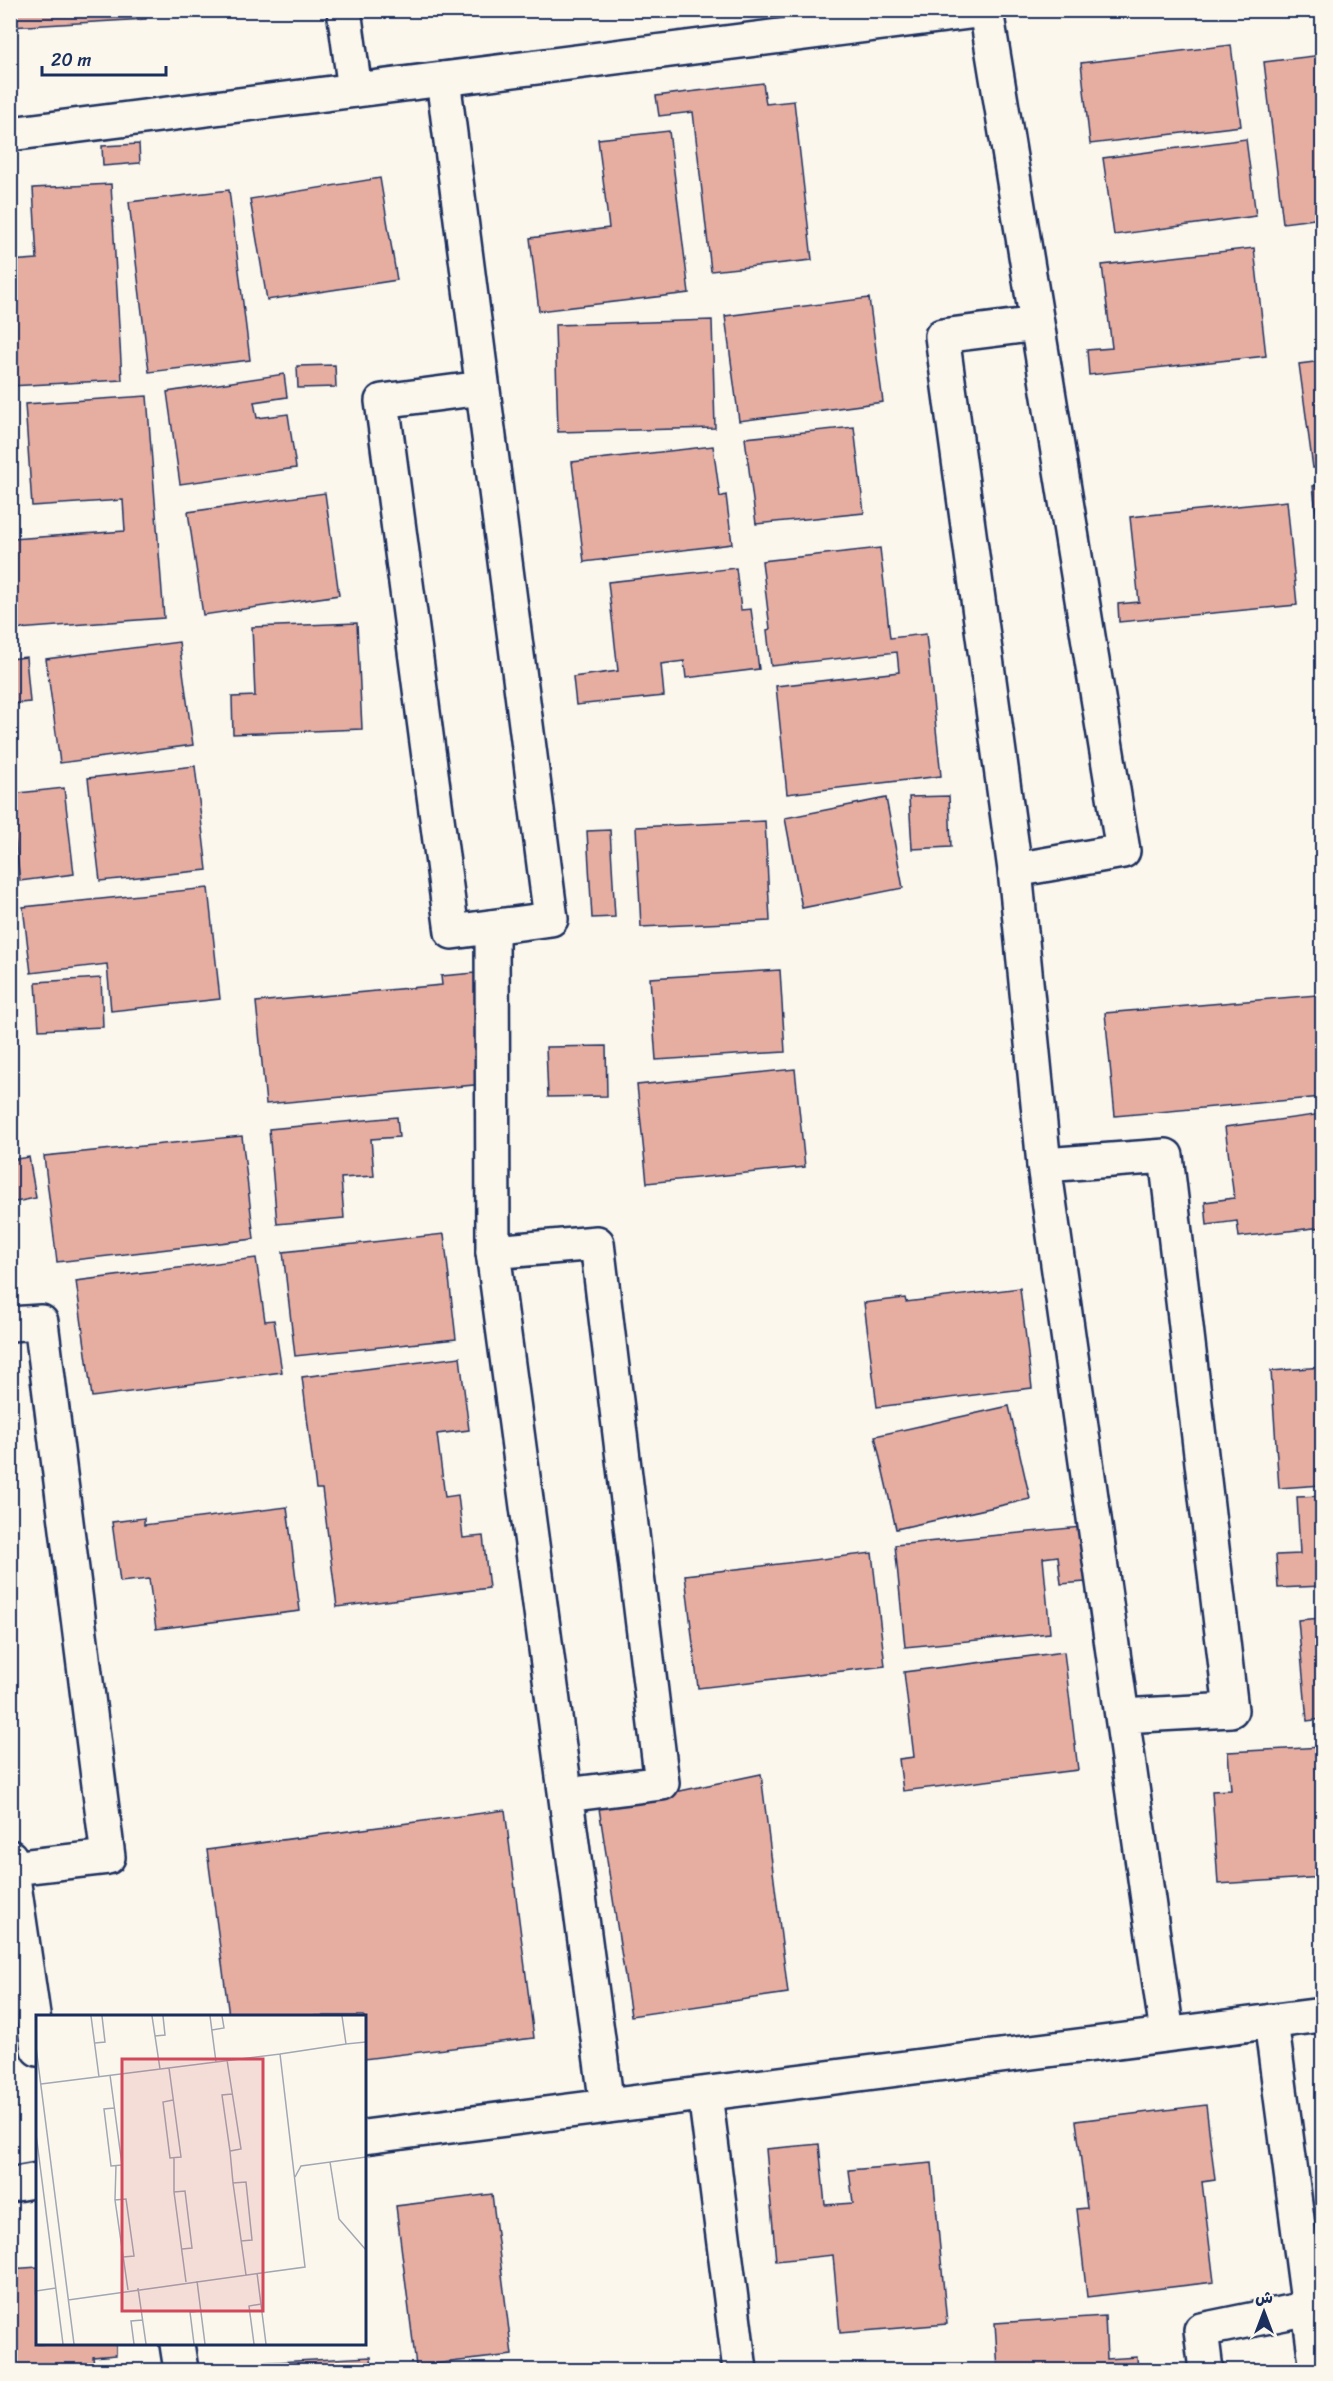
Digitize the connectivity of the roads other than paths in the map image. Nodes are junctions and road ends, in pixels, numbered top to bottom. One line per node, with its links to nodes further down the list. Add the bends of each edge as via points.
1 (344, 10): 5 (street)
2 (986, 10): 3 (street); 7 (street)
3 (885, 17): 4 (street)
4 (442, 80): 5 (street); 8 (street)
5 (355, 90): 6 (street)
6 (10, 134)
7 (1037, 324): 9 (street, via 942,336); 9 (street, via 1123,851)
8 (482, 388): 10 (street, via 551,919); 10 (street, via 382,401 453,933)
9 (1015, 870): 11 (street)
10 (492, 927): 12 (street)
11 (1044, 1165): 14 (street); 14 (street, via 1166,1156 1231,1710)
12 (493, 1252): 15 (street); 15 (street, via 597,1243 662,1784)
13 (10, 1324): 16 (street, via 41,1322 108,1857)
14 (1122, 1716): 19 (street)
15 (566, 1795): 22 (street)
16 (11, 1863): 20 (street)
17 (1323, 2014): 18 (street)
18 (1271, 2021): 19 (street); 26 (street)
19 (1167, 2034): 21 (street)
20 (36, 2035)
21 (705, 2094): 22 (street); 29 (street)
22 (607, 2106): 23 (street)
23 (366, 2137)
24 (36, 2180): 25 (street)
25 (10, 2185)
26 (1309, 2308): 30 (street, via 1201,2330); 31 (street)
27 (177, 2345): 28 (street)
28 (181, 2370)
29 (740, 2370)
30 (1206, 2370)
31 (1317, 2370)

